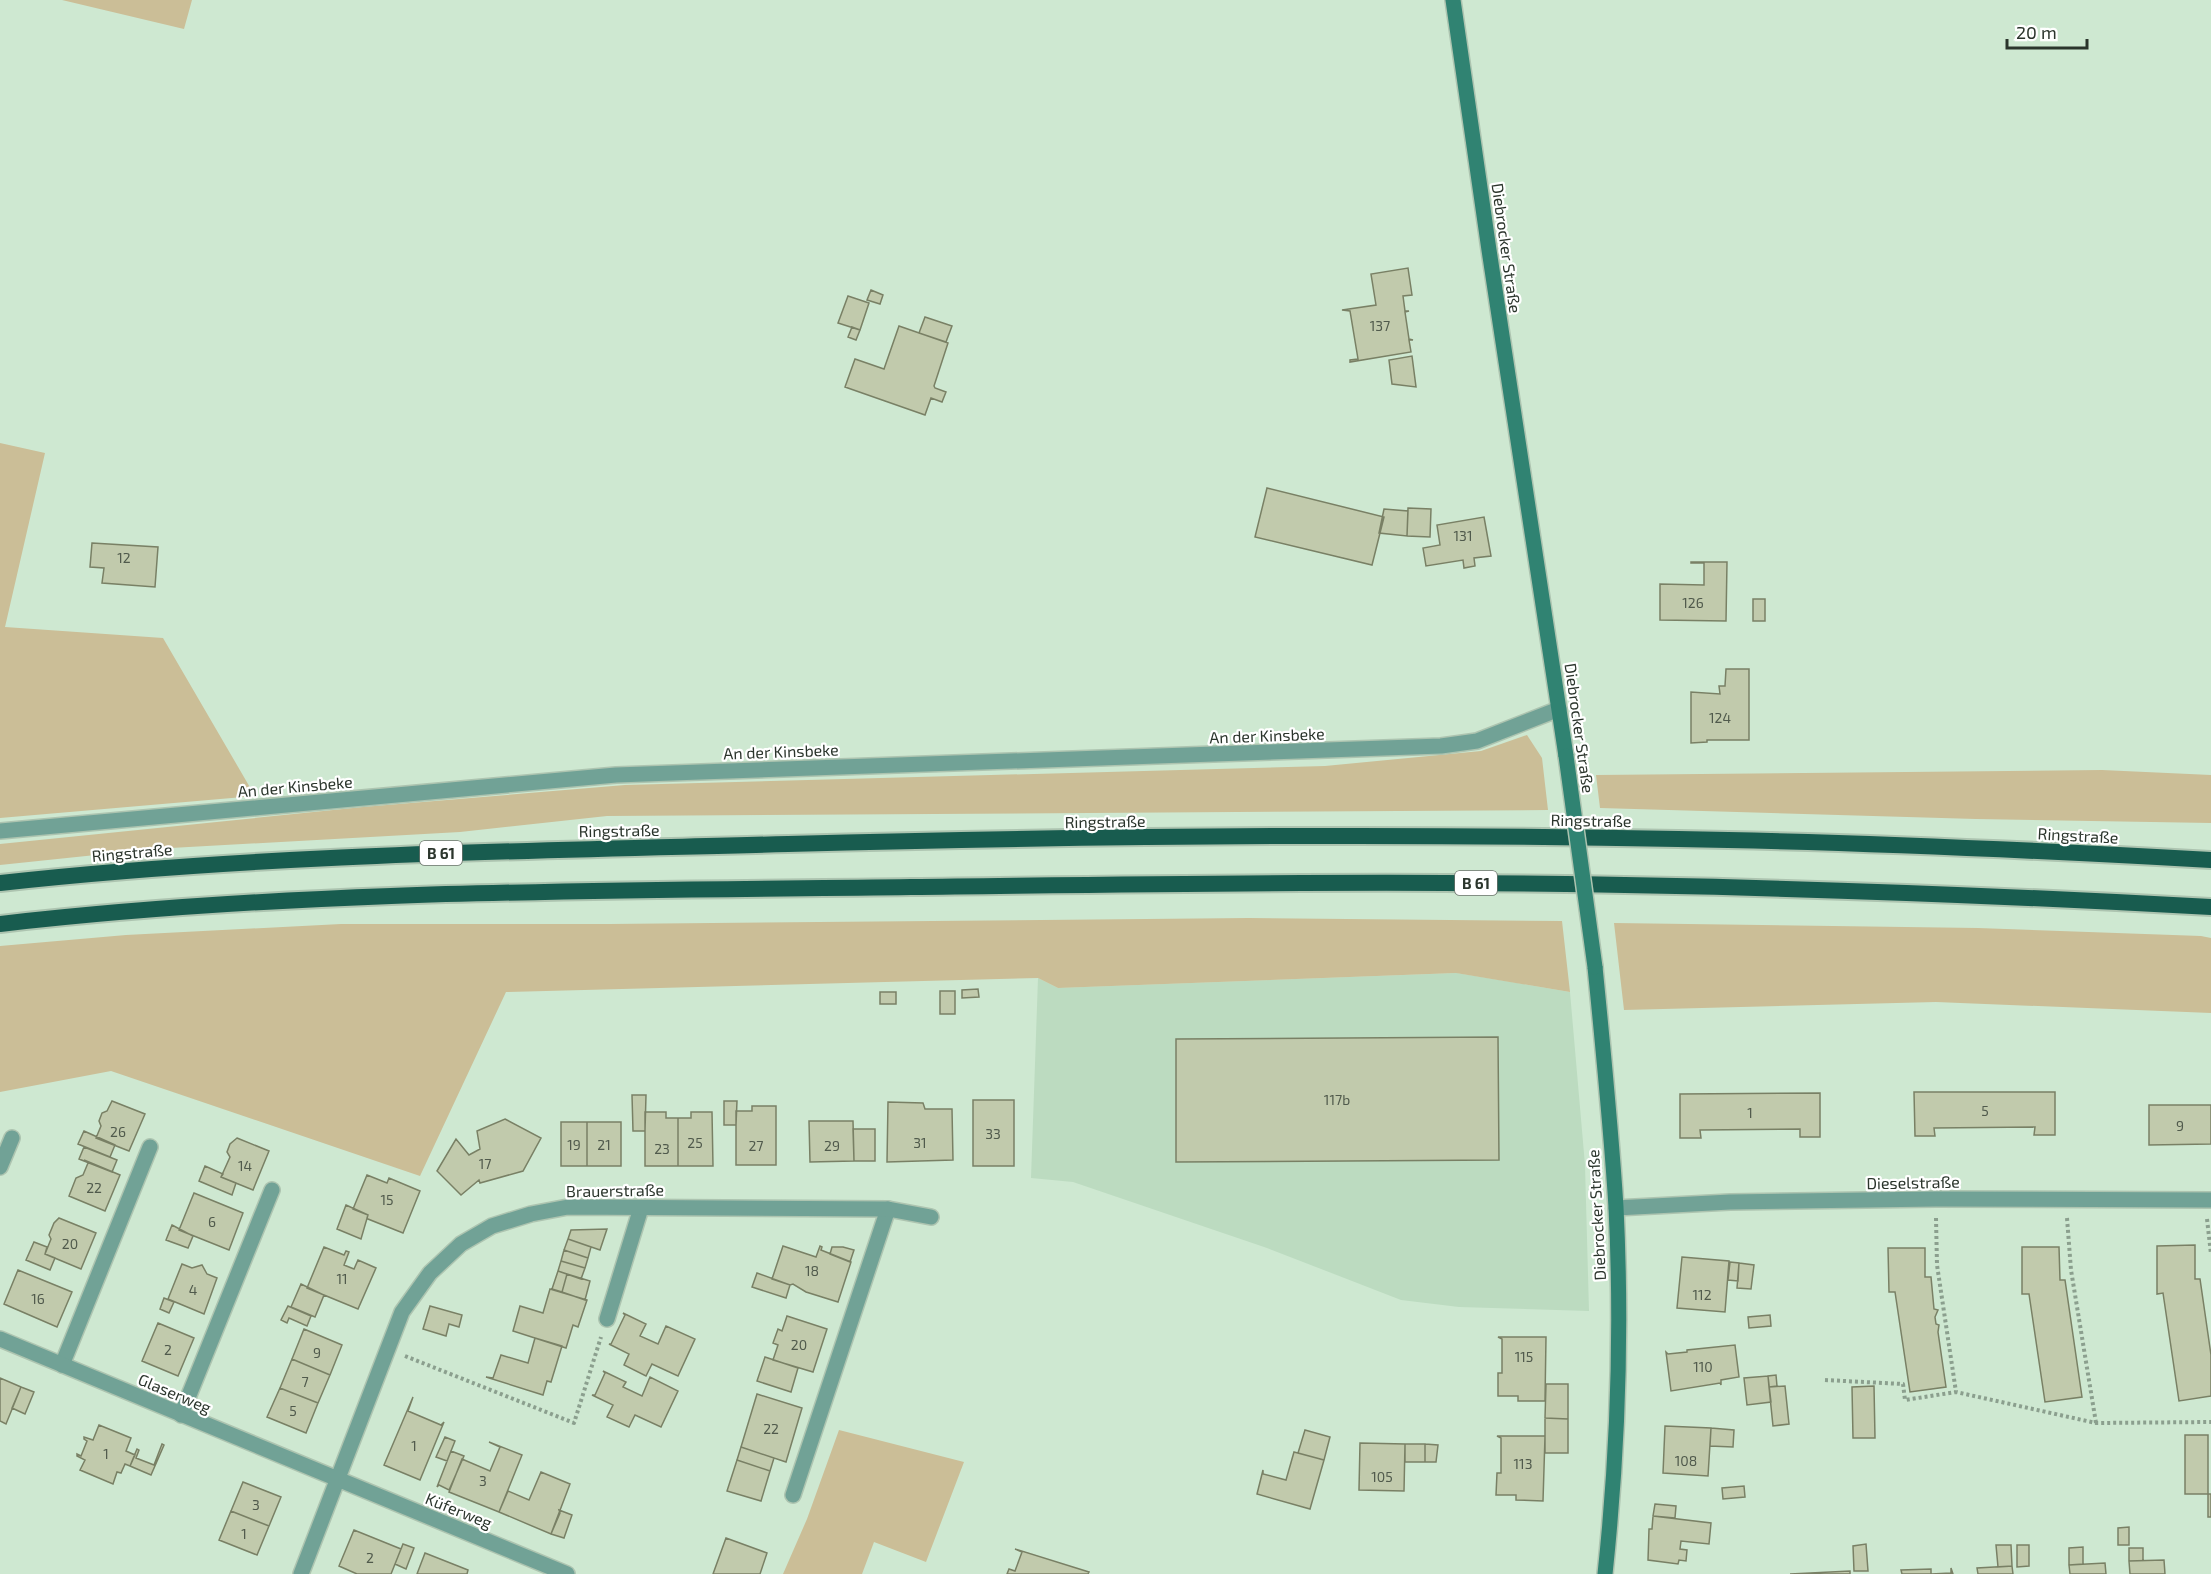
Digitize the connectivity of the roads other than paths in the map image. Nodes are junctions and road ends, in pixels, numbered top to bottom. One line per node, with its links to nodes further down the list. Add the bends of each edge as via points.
1 (1453, 0): 2 (main road, Diebrocker Straße)
2 (1559, 709): 3 (street, An der Kinsbeke, via 1477,741 1441,746 616,775); 14 (main road, Diebrocker Straße, bridge, via 1595,967)
3 (0, 831)
4 (2211, 860): 5 (highway, Ringstraße / B 61, via 1680,838 1196,838 452,853 224,862)
5 (0, 883)
6 (2211, 907): 7 (highway, B 61, via 1977,894 1686,886 1212,884 436,894 230,904)
7 (0, 924)
8 (12, 1138): 10 (street)
9 (150, 1147): 19 (street)
10 (0, 1167)
11 (272, 1190): 20 (street)
12 (2208, 1200): 14 (street, Dieselstraße, via 1936,1199)
13 (642, 1208): 15 (street, Brauerstraße); 17 (street); 21 (street, Brauerstraße, via 568,1207 531,1214 492,1226 460,1244 430,1273 402,1312)
14 (1616, 1208): 25 (main road, Diebrocker Straße, via 1618,1396)
15 (888, 1209): 16 (street, Brauerstraße); 22 (street)
16 (931, 1217)
17 (606, 1319)
18 (0, 1339): 19 (street, Glaserweg)
19 (62, 1365): 20 (street, Glaserweg)
20 (181, 1415): 21 (street, Glaserweg)
21 (336, 1480): 23 (street, Brauerstraße); 24 (street, Küferweg)
22 (793, 1496)
23 (301, 1574)
24 (567, 1574)
25 (1605, 1574)

